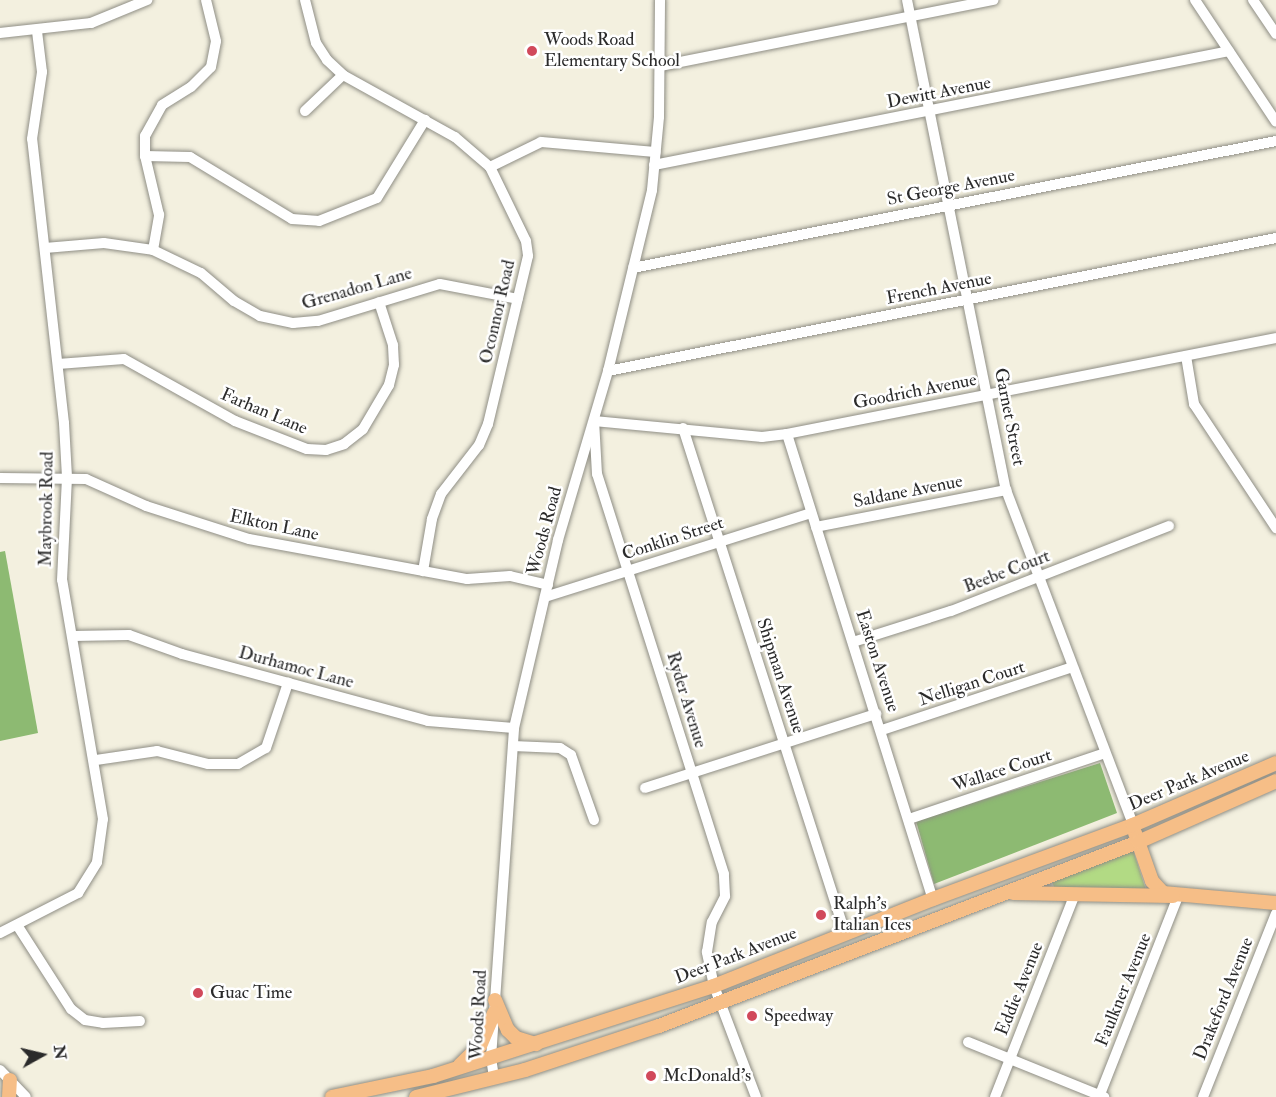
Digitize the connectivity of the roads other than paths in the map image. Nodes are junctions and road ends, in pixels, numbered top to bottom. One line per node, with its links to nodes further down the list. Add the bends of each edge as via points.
1 (147, 0): 9 (street)
2 (206, 0): 23 (street, via 216,41 211,67 191,87 162,105 145,136)
3 (305, 0): 16 (street, Oconnor Road, via 316,43)
4 (660, 0): 15 (street, Woods Road)
5 (908, 0): 10 (street, Garnet Street)
6 (994, 0): 10 (street)
7 (1195, 0): 14 (street)
8 (1253, 0): 13 (street)
9 (131, 4): 11 (street, via 90,23)
10 (911, 17): 15 (street); 18 (street, Garnet Street)
11 (37, 31): 12 (street); 28 (street, Maybrook Road, via 42,72 32,139)
12 (0, 33)
13 (1276, 34)
14 (1229, 51): 18 (street, Dewitt Avenue); 20 (street)
15 (660, 66): 22 (street, Woods Road)
16 (343, 75): 17 (street); 19 (street, Oconnor Road)
17 (305, 111)
18 (930, 111): 24 (street, Dewitt Avenue); 26 (street, Garnet Street)
19 (425, 120): 23 (street, via 385,190 367,204 319,221 292,219 189,157); 25 (street, Oconnor Road, via 455,137)
20 (1276, 122)
21 (1276, 141): 26 (street, St George Avenue)
22 (656, 152): 24 (street, Woods Road); 25 (street, via 541,142)
23 (145, 156): 29 (street, via 159,215)
24 (654, 165): 30 (street, Woods Road)
25 (490, 167): 31 (street, Oconnor Road, via 526,241 528,256)
26 (949, 206): 30 (street, St George Avenue); 32 (street, Garnet Street)
27 (1276, 238): 32 (street, French Avenue)
28 (45, 248): 29 (street, Grenadon Lane, via 104,243); 36 (street, Maybrook Road)
29 (153, 250): 33 (street, Grenadon Lane, via 201,273 234,301 260,316 293,323 318,321)
30 (633, 268): 37 (street, Woods Road)
31 (518, 299): 33 (street, Grenadon Lane, via 440,284); 50 (street, Oconnor Road, via 488,424 479,445 441,494 432,519)
32 (969, 300): 37 (street, French Avenue); 38 (street, Garnet Street)
33 (379, 302): 36 (street, Farhan Lane, via 393,345 389,385 363,429 344,444 326,450 307,449 235,421 124,359)
34 (1276, 338): 35 (street, Goodrich Avenue)
35 (1186, 356): 38 (street, Goodrich Avenue); 48 (street, via 1194,404)
36 (58, 364): 42 (street, Maybrook Road)
37 (608, 371): 39 (street, Woods Road)
38 (988, 394): 41 (street, Goodrich Avenue); 44 (street, Garnet Street)
39 (594, 421): 40 (street, Goodrich Avenue); 51 (street, Ryder Avenue, via 597,474); 53 (street, Woods Road)
40 (683, 428): 41 (street, Goodrich Avenue, via 762,437); 49 (street, Shipman Avenue)
41 (787, 434): 45 (street, Easton Avenue)
42 (67, 477): 43 (street, Elkton Lane); 50 (street, Elkton Lane, via 100,483 146,506 249,539); 55 (street, Maybrook Road, via 62,580)
43 (0, 478)
44 (1006, 490): 47 (street, Saldane Avenue); 52 (street, Garnet Street)
45 (811, 513): 47 (street, Easton Avenue); 49 (street, Conklin Street)
46 (1170, 526): 52 (street, Beebe Court)
47 (816, 527): 56 (street, Easton Avenue)
48 (1276, 528)
49 (719, 542): 51 (street, Conklin Street); 62 (street, Shipman Avenue)
50 (423, 571): 53 (street, Elkton Lane, via 467,579 510,576)
51 (628, 571): 54 (street, Conklin Street); 67 (street, Ryder Avenue)
52 (1039, 578): 56 (street, Beebe Court); 57 (street, Garnet Street)
53 (548, 585): 54 (street, Woods Road)
54 (544, 597): 60 (street, Woods Road)
55 (73, 636): 58 (street, Durhamoc Lane, via 129,635); 65 (street, Maybrook Road)
56 (853, 642): 59 (street, Easton Avenue)
57 (1072, 667): 61 (street, Nelligan Court); 64 (street, Garnet Street)
58 (288, 683): 60 (street, Durhamoc Lane, via 428,721); 65 (street, via 273,735 252,759 224,767 143,750)
59 (876, 714): 61 (street, Easton Avenue); 62 (street)
60 (514, 728): 63 (street, Woods Road)
61 (882, 730): 70 (street, Easton Avenue)
62 (784, 743): 67 (street); 82 (street, Shipman Avenue)
63 (513, 746): 71 (street, via 560,748 571,755); 85 (street, Woods Road)
64 (1104, 753): 70 (street, Wallace Court); 72 (street, Garnet Street)
65 (96, 760): 80 (street, Maybrook Road, via 103,819 97,862 90,878 78,893)
66 (1276, 763): 72 (main road, Deer Park Avenue)
67 (691, 773): 69 (street); 83 (street, Ryder Avenue, via 724,874 725,896 712,922 707,952)
68 (1276, 781): 73 (main road, Deer Park Avenue)
69 (645, 788)
70 (909, 819): 77 (street, Easton Avenue)
71 (594, 820)
72 (1133, 825): 73 (main road); 77 (main road, Deer Park Avenue)
73 (1138, 842): 74 (main road, Deer Park Avenue); 76 (main road, via 1154,885 1163,893)
74 (996, 894): 75 (main road); 84 (main road, Deer Park Avenue)
75 (1075, 894): 76 (main road); 90 (street, Eddie Avenue)
76 (1178, 896): 78 (main road); 95 (street, Faulkner Avenue)
77 (933, 899): 82 (main road, Deer Park Avenue)
78 (1276, 903)
79 (1276, 914): 102 (street, Drakeford Avenue)
80 (17, 925): 81 (street, Maybrook Road); 86 (street, via 71,1009 85,1020)
81 (0, 933)
82 (845, 933): 83 (main road, Deer Park Avenue)
83 (714, 986): 84 (street, Ryder Avenue); 88 (main road, Deer Park Avenue)
84 (720, 1004): 93 (main road, Deer Park Avenue); 100 (street, Ryder Avenue)
85 (494, 1006): 88 (main road, via 516,1038); 89 (street, Woods Road); 92 (main road, via 480,1046)
86 (140, 1021)
87 (968, 1042): 90 (street)
88 (536, 1044): 89 (main road, Deer Park Avenue)
89 (491, 1058): 92 (main road, Deer Park Avenue); 93 (street, Woods Road)
90 (1010, 1059): 95 (street); 101 (street, Eddie Avenue)
91 (0, 1070): 94 (street)
92 (453, 1070): 98 (main road, Deer Park Avenue)
93 (494, 1077): 99 (main road, Deer Park Avenue)
94 (10, 1080): 96 (main road); 97 (street)
95 (1101, 1096)
96 (9, 1097)
97 (26, 1097)
98 (332, 1097)
99 (416, 1097)
100 (756, 1097)
101 (995, 1097)
102 (1203, 1097)

